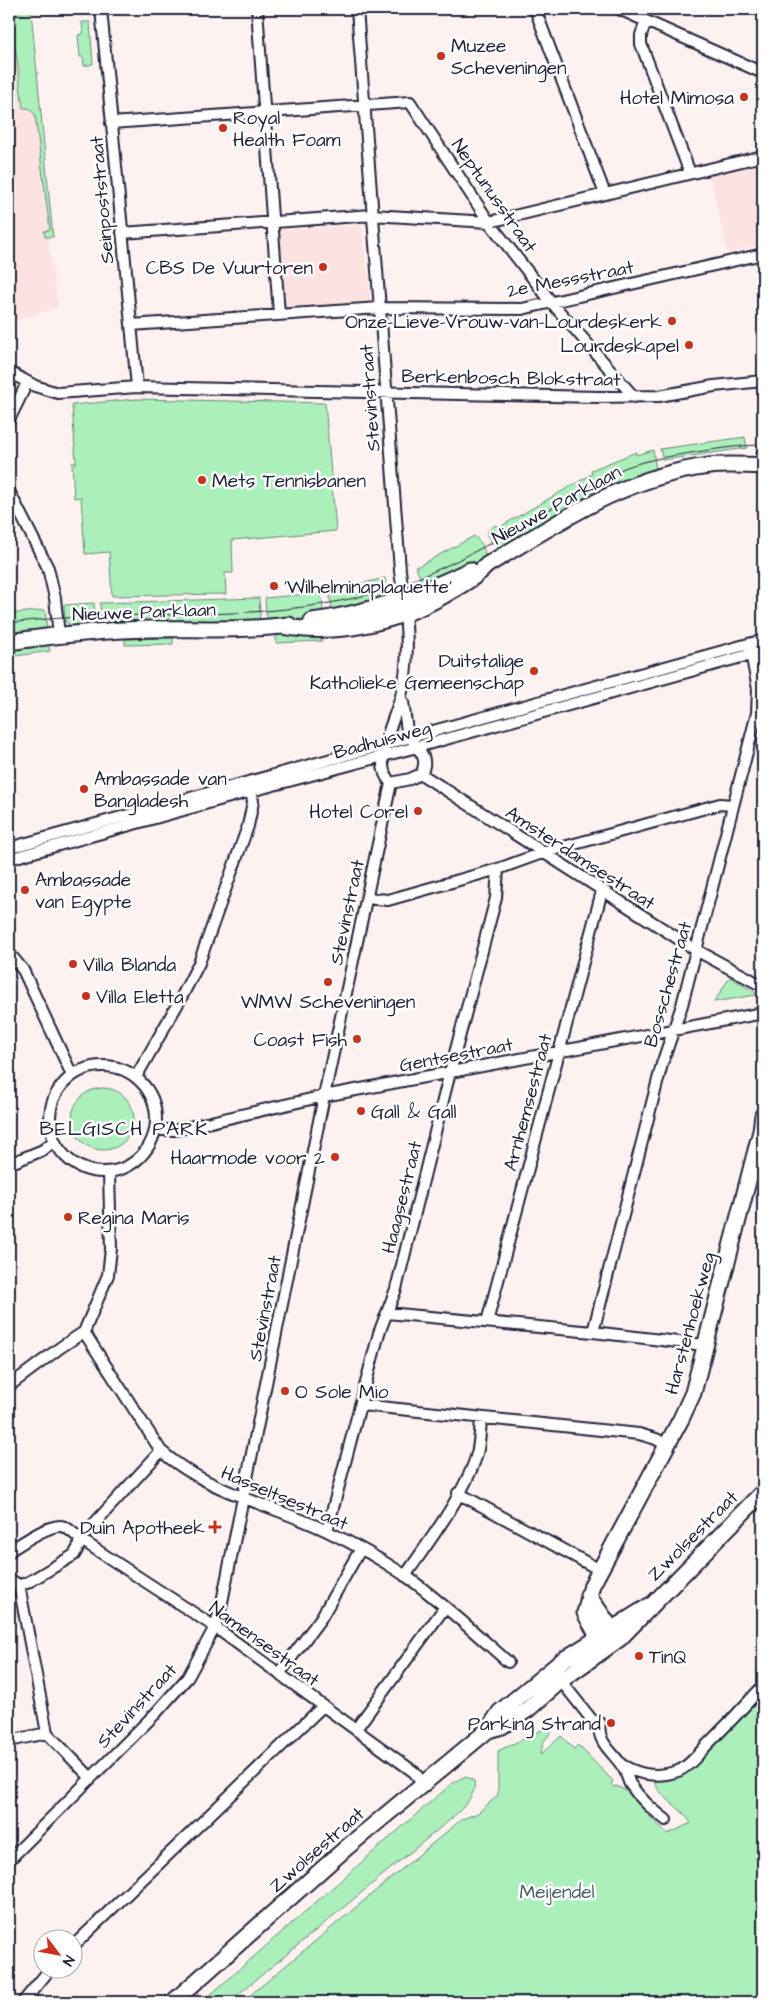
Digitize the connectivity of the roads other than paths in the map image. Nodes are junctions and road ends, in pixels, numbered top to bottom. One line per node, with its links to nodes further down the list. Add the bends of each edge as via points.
1 (100, 9): 11 (street, Seinpoststraat)
2 (257, 9): 10 (street)
3 (357, 9): 9 (street, Stevinstraat)
4 (535, 9): 14 (street)
5 (619, 9): 6 (street)
6 (633, 11): 7 (street)
7 (646, 21): 8 (street); 13 (street, via 641,35 642,44)
8 (763, 73)
9 (364, 104): 10 (street); 15 (street, Stevinstraat); 17 (street, Neptunusstraat, via 410,102)
10 (264, 112): 11 (street); 16 (street)
11 (112, 123): 18 (street, Seinpoststraat)
12 (763, 156): 13 (street)
13 (690, 173): 14 (street)
14 (605, 194): 17 (street)
15 (372, 215): 16 (street); 17 (street); 21 (street, Stevinstraat)
16 (272, 222): 18 (street); 22 (street)
17 (489, 222): 20 (street, Neptunusstraat)
18 (122, 233): 23 (street, Seinpoststraat)
19 (763, 254): 20 (street, 2e Messstraat)
20 (552, 302): 21 (street, 2e Messstraat, via 522,309); 29 (street, Neptunusstraat)
21 (380, 308): 22 (street, 2e Messstraat); 28 (street, Stevinstraat)
22 (279, 314): 23 (street, 2e Messstraat)
23 (131, 324): 27 (street, Seinpoststraat)
24 (9, 372): 26 (street, Berkenbosch Blokstraat)
25 (763, 381): 29 (street, Berkenbosch Blokstraat)
26 (28, 383): 27 (street, Berkenbosch Blokstraat, via 58,393); 30 (street)
27 (137, 387): 28 (street, Berkenbosch Blokstraat)
28 (386, 392): 29 (street, Berkenbosch Blokstraat); 33 (street, Stevinstraat)
29 (634, 397)
30 (9, 420)
31 (763, 461): 33 (main road, Nieuwe Parklaan, via 661,475 628,486 568,516 487,565 432,588)
32 (9, 491): 34 (street, via 48,568)
33 (404, 606): 34 (main road, Nieuwe Parklaan, via 381,606 334,618 281,626); 39 (street, Stevinstraat, via 407,628)
34 (59, 635): 36 (main road, Nieuwe Parklaan)
35 (763, 640): 37 (street, Badhuisweg)
36 (9, 642)
37 (751, 649): 38 (street, Badhuisweg); 40 (street, Badhuisweg); 42 (street, Badhuisweg); 47 (street, Bosschestraat, via 758,689 757,713)
38 (763, 651)
39 (402, 694): 40 (street, Stevinstraat); 41 (street, Stevinstraat)
40 (408, 738): 41 (street, Badhuisweg); 42 (street)
41 (385, 744): 43 (street, Stevinstraat); 46 (street, Badhuisweg)
42 (417, 748): 43 (street, Badhuisweg); 44 (street, via 424,756 425,766)
43 (383, 755): 45 (street, Stevinstraat, via 383,770); 46 (street, Badhuisweg, via 342,768)
44 (421, 774): 45 (street); 49 (street, Amsterdamsestraat)
45 (391, 783): 53 (street, Stevinstraat)
46 (251, 786): 48 (street, Badhuisweg); 50 (street, Badhuisweg); 62 (street, via 252,812 248,826 199,963)
47 (733, 805): 49 (street, via 720,804); 54 (street, Bosschestraat)
48 (9, 848)
49 (542, 853): 51 (street); 52 (street, Amsterdamsestraat)
50 (9, 859)
51 (498, 869): 53 (street, via 388,900); 60 (street, Haagsestraat, via 496,898)
52 (602, 892): 54 (street, Amsterdamsestraat); 59 (street, Arnhemsestraat)
53 (367, 898): 63 (street, Stevinstraat)
54 (696, 950): 56 (street, Amsterdamsestraat); 58 (street, Bosschestraat)
55 (9, 953): 61 (street, via 23,970)
56 (763, 984)
57 (763, 1013): 58 (street, Gentsestraat)
58 (673, 1031): 59 (street, Gentsestraat); 73 (street, Bosschestraat)
59 (558, 1052): 60 (street, Gentsestraat); 71 (street, Arnhemsestraat)
60 (450, 1072): 63 (street, Gentsestraat); 70 (street, Haagsestraat, via 396,1289)
61 (72, 1075): 62 (street, via 104,1065 120,1068); 67 (street, via 59,1088 50,1109 49,1125)
62 (136, 1077): 66 (street, via 148,1089 156,1111)
63 (324, 1096): 66 (street, Gentsestraat, via 176,1130); 82 (street, Stevinstraat)
64 (763, 1115): 65 (main road, Harstenhoekweg)
65 (762, 1129): 74 (main road, Harstenhoekweg)
66 (156, 1130): 69 (street, via 138,1160)
67 (54, 1141): 68 (street, via 43,1150); 69 (street, via 62,1154 77,1166 91,1172)
68 (9, 1164)
69 (109, 1173): 72 (street, via 111,1249 108,1275)
70 (387, 1313): 71 (street); 76 (street, Haagsestraat)
71 (487, 1322): 73 (street)
72 (84, 1332): 75 (street); 79 (street, Hasseltsestraat)
73 (593, 1332): 74 (street)
74 (704, 1346): 78 (main road, Harstenhoekweg, via 693,1393)
75 (9, 1386)
76 (361, 1405): 77 (street); 83 (street, Haagsestraat)
77 (481, 1419): 78 (street, via 639,1434); 81 (street, via 477,1455)
78 (666, 1445): 87 (main road, Harstenhoekweg)
79 (161, 1451): 82 (street, Hasseltsestraat, via 200,1480); 84 (street)
80 (763, 1492): 94 (main road, Zwolsestraat, via 649,1606)
81 (458, 1493): 87 (street); 88 (street)
82 (243, 1499): 83 (street, Hasseltsestraat); 93 (street, Stevinstraat)
83 (327, 1531): 85 (street, Hasseltsestraat)
84 (80, 1538): 86 (street, Namensestraat, via 61,1526 48,1529); 90 (street, via 74,1555); 93 (street, Namensestraat)
85 (360, 1550): 88 (street, Hasseltsestraat); 97 (street, via 321,1618)
86 (9, 1553)
87 (600, 1570): 91 (main road, Harstenhoekweg)
88 (405, 1576): 92 (street, Hasseltsestraat)
89 (9, 1579): 90 (street)
90 (19, 1586): 102 (street)
91 (588, 1595): 94 (main road); 95 (main road, Harstenhoekweg, via 585,1613)
92 (445, 1607): 96 (street, Hasseltsestraat); 101 (street)
93 (215, 1627): 97 (street, Namensestraat); 105 (street, Stevinstraat, via 188,1677)
94 (615, 1634): 95 (main road, Zwolsestraat)
95 (602, 1643): 98 (main road, Zwolsestraat)
96 (508, 1662)
97 (279, 1674): 100 (street, Namensestraat)
98 (556, 1675): 104 (street, via 592,1720 600,1723 598,1730 603,1742); 106 (main road, Zwolsestraat, via 527,1710 502,1726 488,1730)
99 (763, 1686): 104 (street, via 679,1771 658,1775 634,1773)
100 (323, 1706): 101 (street, Namensestraat); 109 (street)
101 (356, 1730): 106 (street, Namensestraat, via 414,1772)
102 (47, 1733): 103 (street); 105 (street)
103 (9, 1741)
104 (622, 1765): 107 (street, via 644,1802)
105 (91, 1778): 108 (street, Stevinstraat)
106 (423, 1784): 112 (main road, Zwolsestraat)
107 (666, 1820)
108 (9, 1860)
109 (82, 1937)
110 (43, 1978): 111 (street)
111 (23, 2002)
112 (173, 2002)

